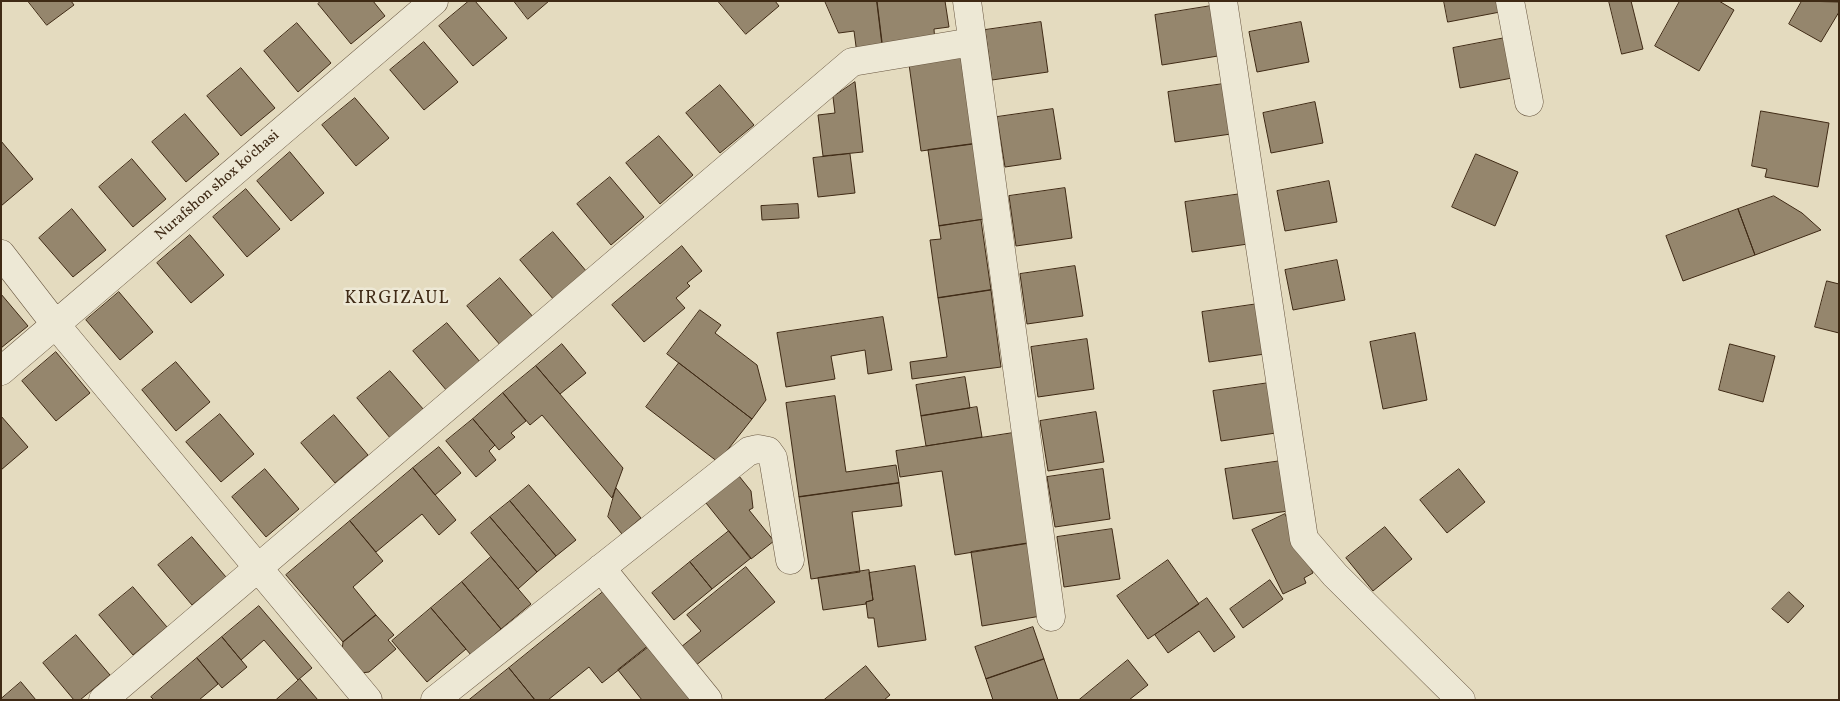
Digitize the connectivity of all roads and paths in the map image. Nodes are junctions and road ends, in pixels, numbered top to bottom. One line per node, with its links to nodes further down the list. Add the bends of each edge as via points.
1 (434, 1): 8 (street, Nurafshon shox ko'chasi)
2 (967, 1): 5 (street)
3 (1223, 1): 18 (street, via 1304,539 1335,575)
4 (1510, 1): 6 (street)
5 (972, 42): 11 (street, via 852,62); 13 (street)
6 (1529, 102)
7 (1, 254): 8 (street)
8 (56, 325): 9 (street, Nurafshon shox ko'chasi); 11 (street)
9 (1, 371)
10 (790, 560): 12 (street, via 773,458 768,451 758,449 749,451)
11 (257, 568): 14 (street); 15 (street)
12 (601, 568): 16 (street); 17 (street)
13 (1051, 617)
14 (102, 700)
15 (368, 700)
16 (436, 700)
17 (708, 700)
18 (1461, 700)

